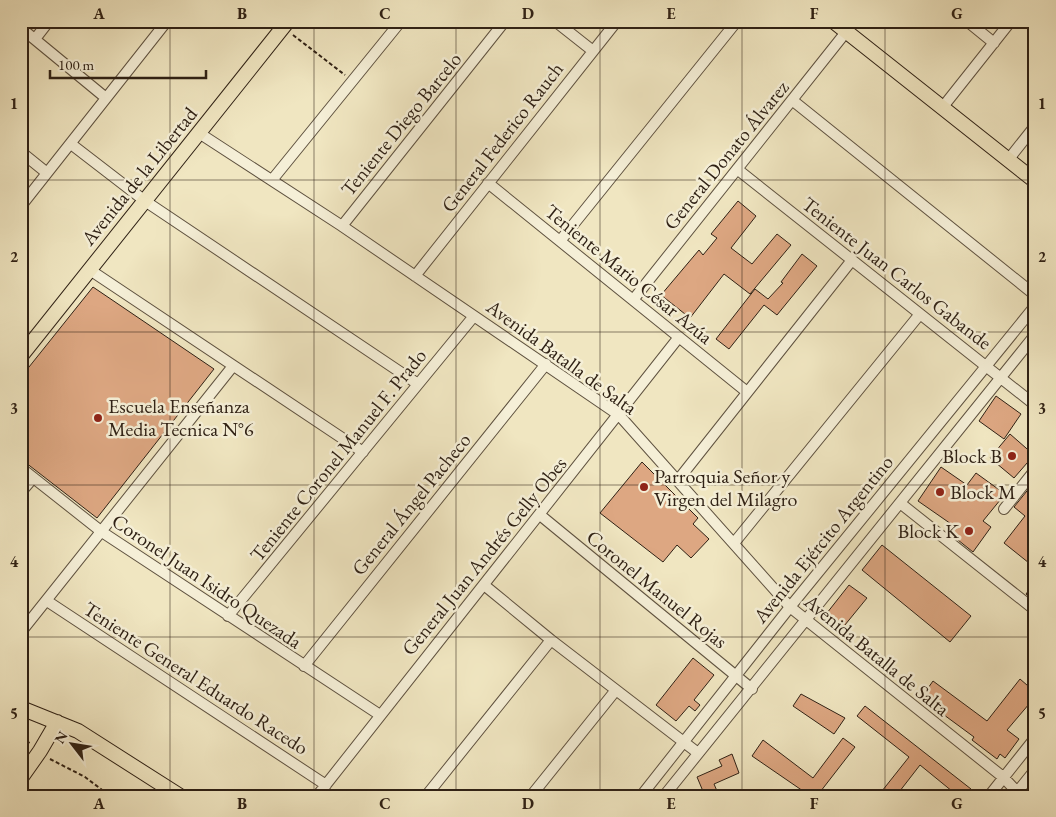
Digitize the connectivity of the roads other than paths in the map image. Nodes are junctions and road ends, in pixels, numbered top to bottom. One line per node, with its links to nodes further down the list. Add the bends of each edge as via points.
1 (49, 21): 14 (street)
2 (166, 21): 17 (street)
3 (401, 21): 27 (street)
4 (506, 21): 32 (street, Teniente Diego Barcelo)
5 (555, 21): 16 (street)
6 (617, 21): 16 (street, General Federico Rauch)
7 (737, 21): 33 (street)
8 (833, 21): 13 (main road)
9 (967, 21): 15 (street)
10 (1011, 21): 15 (street)
11 (282, 23): 21 (main road, Avenida de la Libertad)
12 (21, 28): 14 (street)
13 (846, 32): 18 (street, General Donato Álvarez); 19 (main road)
14 (35, 38): 17 (street)
15 (994, 43): 19 (street)
16 (593, 51): 29 (street, General Federico Rauch)
17 (106, 98): 22 (street)
18 (792, 100): 25 (street, General Donato Álvarez); 37 (street)
19 (942, 108): 24 (main road)
20 (1035, 126): 24 (street)
21 (199, 133): 27 (street, Avenida Batalla de Salta); 30 (main road, Avenida de la Libertad)
22 (71, 144): 26 (street); 30 (street)
23 (21, 152): 26 (street)
24 (1008, 160): 28 (main road)
25 (737, 169): 34 (street, Teniente Juan Carlos Gabande); 38 (street, General Donato Álvarez)
26 (47, 173): 31 (street)
27 (272, 180): 32 (street, Avenida Batalla de Salta)
28 (1035, 181)
29 (488, 184): 33 (street, Teniente Mario César Azúa); 36 (street, General Federico Rauch)
30 (145, 201): 35 (main road, Avenida de la Libertad); 49 (street)
31 (21, 206)
32 (342, 226): 36 (street, Avenida Batalla de Salta)
33 (560, 241): 38 (street, Teniente Mario César Azúa)
34 (852, 260): 40 (street, Teniente Juan Carlos Gabande); 50 (street)
35 (90, 270): 44 (main road, Avenida de la Libertad); 46 (street)
36 (415, 276): 41 (street, Avenida Batalla de Salta)
37 (1035, 295)
38 (633, 300): 43 (street, Teniente Mario César Azúa)
39 (1035, 306): 47 (street, Avenida Ejército Argentino)
40 (920, 314): 47 (street, Teniente Juan Carlos Gabande); 63 (street)
41 (474, 316): 45 (street, Avenida Batalla de Salta); 49 (street, Teniente Coronel Manuel F. Prado)
42 (1035, 335): 48 (street, Avenida Ejército Argentino)
43 (679, 337): 50 (street, Teniente Mario César Azúa); 52 (street, General Juan Andrés Gelly Obes)
44 (21, 356)
45 (546, 364): 52 (street, Avenida Batalla de Salta); 72 (street, General Ángel Pacheco)
46 (233, 366): 53 (street); 62 (street)
47 (986, 366): 48 (street, Teniente Juan Carlos Gabande); 66 (street, Avenida Ejército Argentino)
48 (1001, 378): 51 (street, Teniente Juan Carlos Gabande); 59 (street, Avenida Ejército Argentino)
49 (418, 384): 53 (street, Teniente Coronel Manuel F. Prado)
50 (747, 392): 57 (street)
51 (1035, 405)
52 (619, 415): 57 (street, Avenida Batalla de Salta); 61 (street, General Juan Andrés Gelly Obes)
53 (363, 452): 68 (street, Teniente Coronel Manuel F. Prado)
54 (21, 468): 56 (street, Coronel Juan Isidro Quezada)
55 (1035, 470): 60 (street)
56 (33, 478): 58 (street); 62 (street, Coronel Juan Isidro Quezada)
57 (678, 480): 63 (street, Avenida Batalla de Salta)
58 (21, 492)
59 (900, 503): 67 (street); 69 (street, Avenida Ejército Argentino)
60 (1004, 509)
61 (540, 515): 64 (street, General Juan Andrés Gelly Obes); 73 (street, Coronel Manuel Rojas)
62 (102, 532): 65 (street); 68 (street, Coronel Juan Isidro Quezada)
63 (734, 543): 66 (street, Avenida Batalla de Salta)
64 (484, 585): 71 (street); 77 (street, General Juan Andrés Gelly Obes)
65 (47, 601): 70 (street); 85 (street, Teniente General Eduardo Racedo)
66 (790, 607): 69 (street, Avenida Batalla de Salta); 73 (street, Avenida Ejército Argentino)
67 (1035, 610)
68 (228, 616): 72 (street, Coronel Juan Isidro Quezada)
69 (805, 620): 74 (street, Avenida Ejército Argentino); 83 (street, Avenida Batalla de Salta)
70 (21, 632)
71 (551, 640): 75 (street); 89 (street)
72 (304, 666): 77 (street, Coronel Juan Isidro Quezada)
73 (736, 677): 74 (street, Coronel Manuel Rojas); 80 (street, Avenida Ejército Argentino)
74 (752, 689): 81 (street, Avenida Ejército Argentino)
75 (616, 690): 80 (street); 90 (street)
76 (21, 708): 78 (main road)
77 (380, 715): 85 (street, General Juan Andrés Gelly Obes)
78 (57, 722): 84 (main road); 87 (main road, via 93,739)
79 (1035, 738): 83 (street)
80 (684, 742): 81 (street); 91 (street, Avenida Ejército Argentino)
81 (698, 753): 92 (street, Avenida Ejército Argentino)
82 (1035, 770): 86 (street)
83 (1003, 777): 86 (street, Avenida Batalla de Salta); 93 (street)
84 (21, 778)
85 (326, 785): 88 (street, General Juan Andrés Gelly Obes)
86 (1017, 794)
87 (180, 796)
88 (317, 796)
89 (426, 796)
90 (531, 796)
91 (641, 796)
92 (664, 796)
93 (989, 796)

